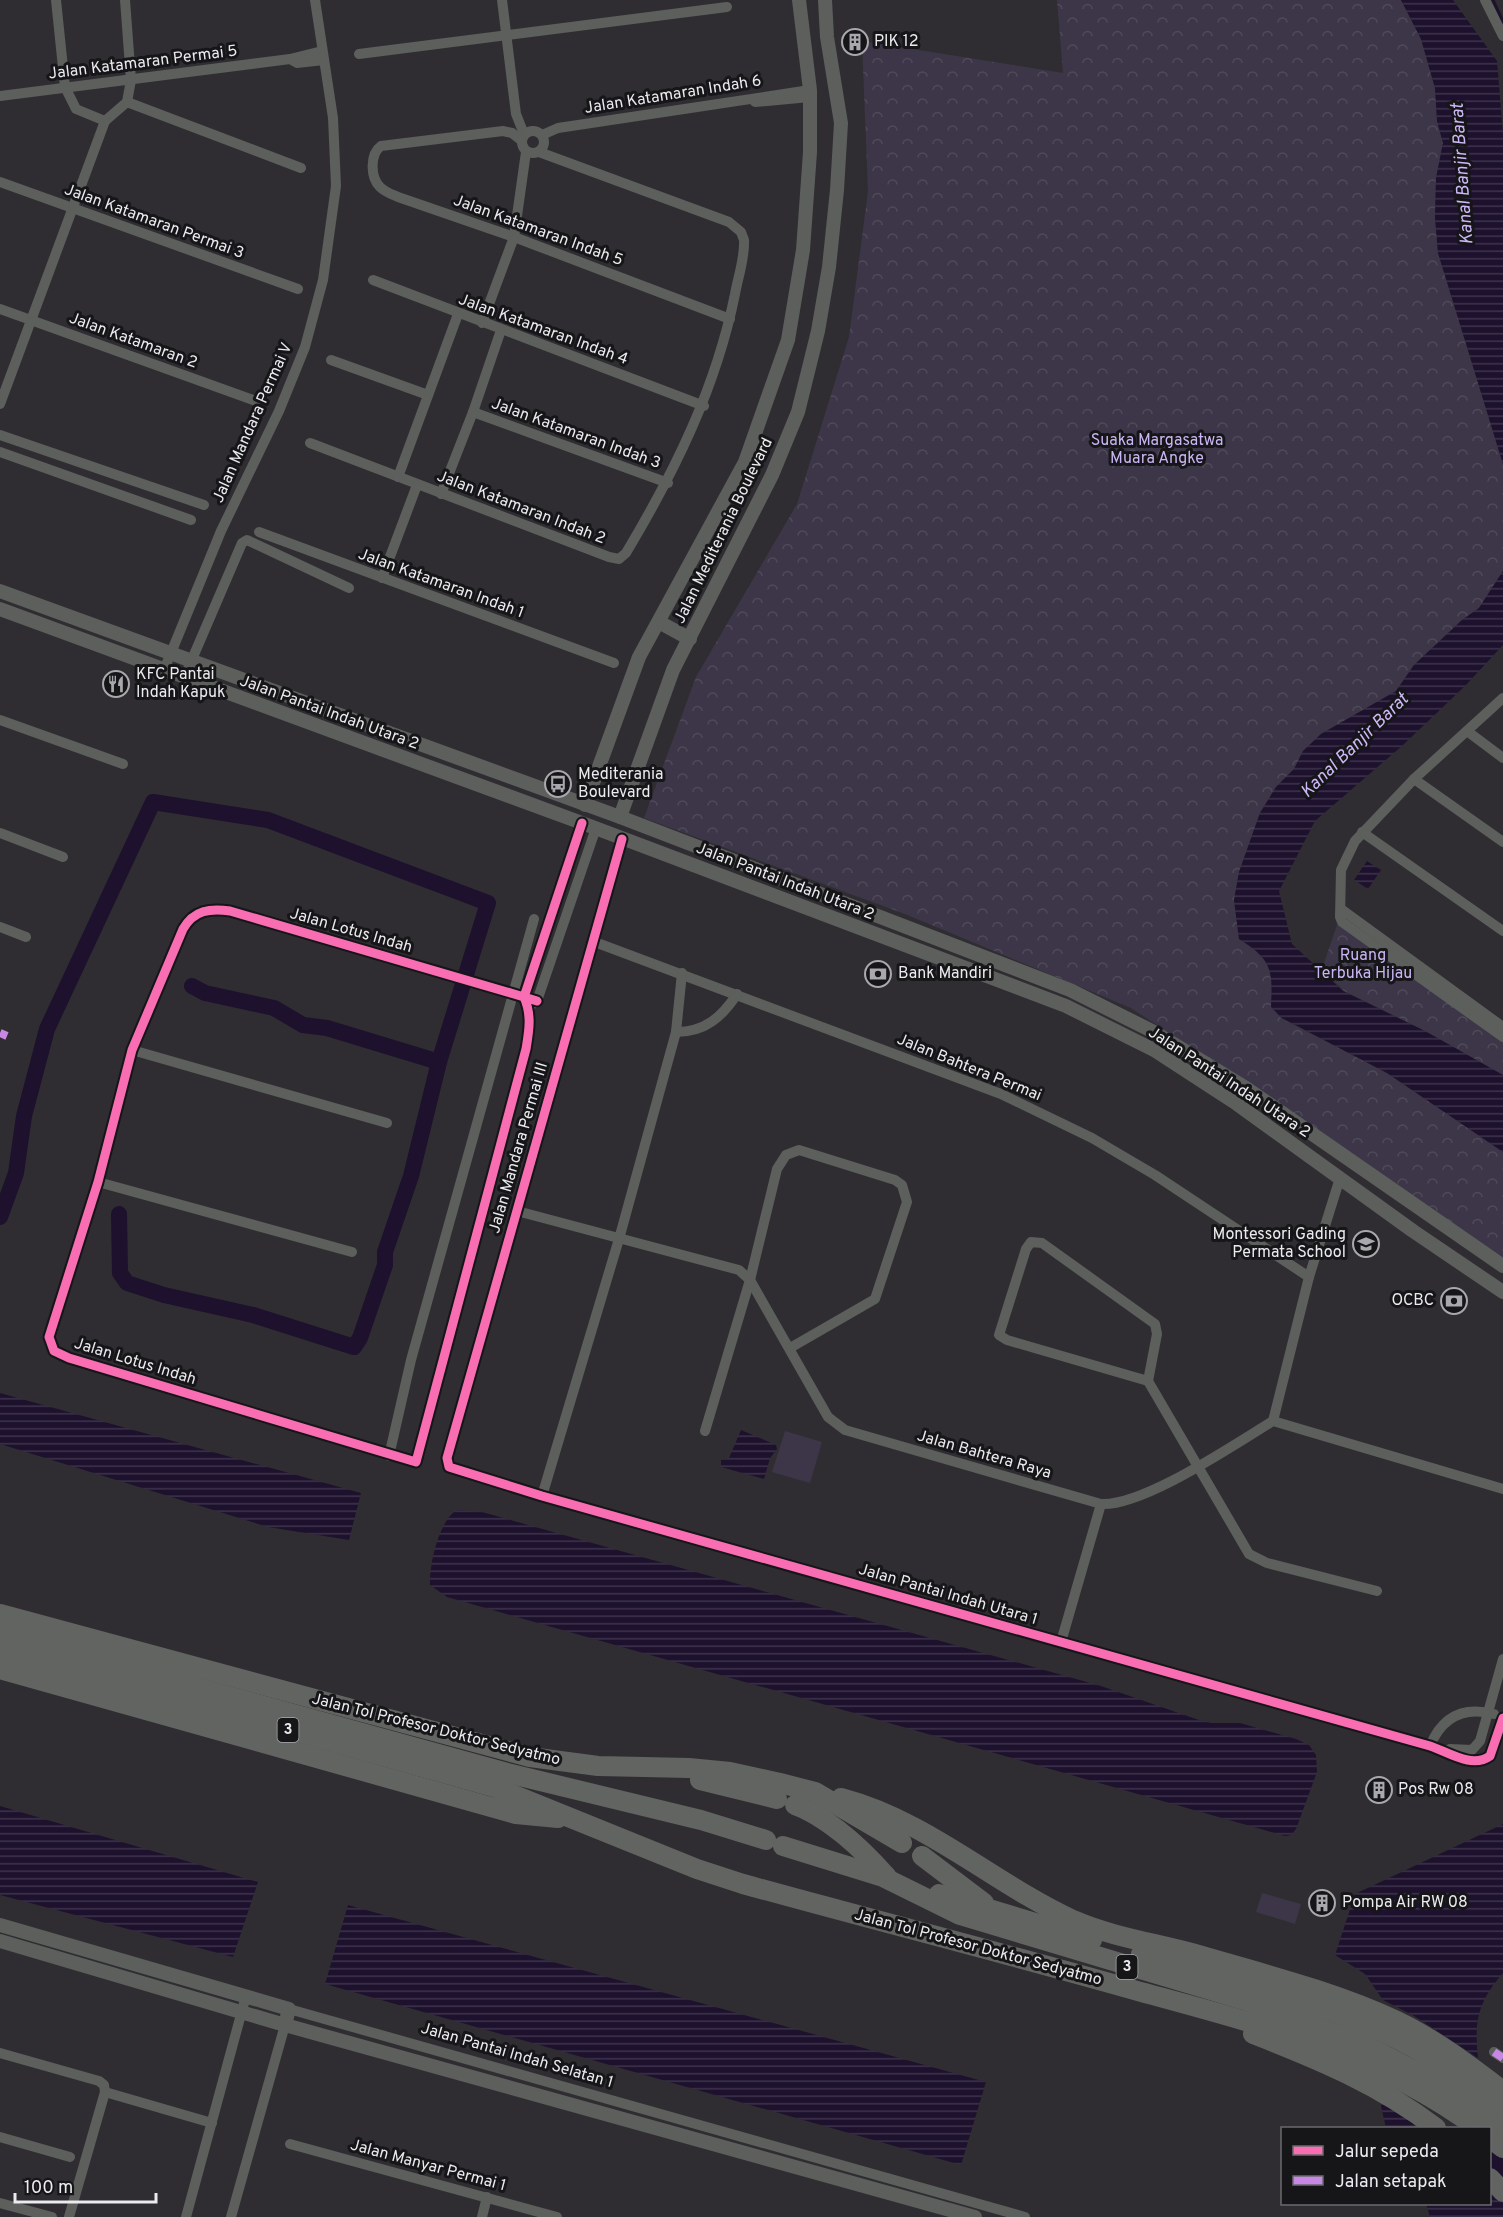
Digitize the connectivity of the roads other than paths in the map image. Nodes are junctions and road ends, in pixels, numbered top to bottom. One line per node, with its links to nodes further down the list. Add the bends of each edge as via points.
1 (56, 0): 14 (street)
2 (125, 0): 13 (street)
3 (315, 0): 12 (street, Jalan Mandara Permai V)
4 (502, 0): 9 (street)
5 (799, 0): 15 (street, Jalan Mediterania Boulevard)
6 (825, 0): 56 (street, Jalan Mediterania Boulevard, via 840,123 829,267 818,331 798,412 772,476)
7 (1485, 0): 10 (street)
8 (727, 7): 9 (street)
9 (506, 34): 11 (street); 20 (street, via 516,114)
10 (1503, 36)
11 (359, 54)
12 (323, 55): 13 (street, Jalan Katamaran Permai 5, via 297,63 290,60); 57 (street, Jalan Mandara Permai V, via 333,118 336,186 323,280 304,347 279,411 221,531)
13 (131, 80): 14 (street, Jalan Katamaran Permai 5); 17 (street)
14 (65, 87): 16 (street, Jalan Katamaran Permai 5); 18 (street, via 76,109)
15 (810, 93): 19 (street, Jalan Katamaran Indah 6, via 781,101 746,101 558,128); 55 (street, Jalan Mediterania Boulevard, via 803,250 788,340 745,462)
16 (0, 96)
17 (127, 102): 18 (street); 23 (street)
18 (105, 121): 25 (street)
19 (542, 135): 20 (street, via 536,131); 22 (street, via 544,141)
20 (523, 137): 21 (street); 26 (street, Jalan Katamaran Indah 5, via 503,131 381,146 375,153 373,172 382,190)
21 (526, 152): 22 (street); 26 (street)
22 (539, 152): 31 (street, Jalan Katamaran Indah 2, via 737,228 744,248)
23 (301, 168)
24 (0, 182): 25 (street, Jalan Katamaran Permai 3)
25 (72, 208): 28 (street, Jalan Katamaran Permai 3); 32 (street)
26 (514, 237): 31 (street, Jalan Katamaran Indah 5); 33 (street)
27 (373, 280): 30 (street, Jalan Katamaran Indah 4)
28 (298, 289)
29 (0, 309): 32 (street, Jalan Katamaran 2)
30 (458, 314): 33 (street, Jalan Katamaran Indah 4); 36 (street)
31 (730, 319): 39 (street, Jalan Katamaran Indah 2)
32 (31, 321): 37 (street, Jalan Katamaran 2); 38 (street)
33 (482, 323): 34 (street, Jalan Katamaran Indah 4)
34 (501, 330): 39 (street, Jalan Katamaran Indah 4); 40 (street)
35 (331, 360): 36 (street)
36 (428, 395): 44 (street)
37 (256, 401)
38 (0, 404)
39 (704, 406): 45 (street, Jalan Katamaran Indah 2)
40 (473, 412): 45 (street, Jalan Katamaran Indah 3); 47 (street)
41 (0, 435): 48 (street)
42 (310, 443): 44 (street, Jalan Katamaran Indah 2)
43 (0, 452): 49 (street)
44 (398, 477): 46 (street, Jalan Katamaran Indah 2)
45 (668, 483): 47 (street, Jalan Katamaran Indah 2, via 619,559)
46 (417, 484): 47 (street, Jalan Katamaran Indah 2); 51 (street)
47 (441, 494)
48 (204, 505)
49 (191, 520)
50 (259, 531): 51 (street, Jalan Katamaran Indah 1)
51 (382, 578): 59 (street, Jalan Katamaran Indah 1)
52 (349, 588): 58 (street, via 247,540 242,543)
53 (0, 591): 57 (street, Jalan Pantai Indah Utara 2)
54 (0, 609): 60 (street, Jalan Pantai Indah Utara 2)
55 (659, 622): 56 (street); 69 (street, Jalan Mediterania Boulevard, via 625,689)
56 (690, 639): 70 (street, Jalan Mediterania Boulevard, via 673,670)
57 (171, 653): 58 (street, Jalan Pantai Indah Utara 2); 60 (street, Jalan Mandara Permai V)
58 (191, 660): 61 (street); 68 (street, Jalan Pantai Indah Utara 2)
59 (614, 663)
60 (164, 670): 61 (street, Jalan Pantai Indah Utara 2)
61 (184, 678): 71 (street, Jalan Pantai Indah Utara 2)
62 (1503, 698): 64 (street)
63 (0, 720): 66 (street)
64 (1467, 731): 65 (street); 67 (street)
65 (1503, 758)
66 (123, 764)
67 (1414, 778): 73 (street); 76 (street)
68 (548, 792): 69 (street, Jalan Pantai Indah Utara 2); 72 (street, via 553,804 584,817)
69 (585, 805): 70 (street, Jalan Pantai Indah Utara 2)
70 (620, 817): 97 (street, Jalan Pantai Indah Utara 2, via 1070,990 1154,1032 1246,1088)
71 (582, 823): 72 (street, Jalan Pantai Indah Utara 2); 86 (street, Jalan Lotus Indah)
72 (596, 828): 75 (street, Jalan Pantai Indah Utara 2); 86 (street, Jalan Lotus Indah)
73 (1362, 832): 80 (street, via 1348,851 1341,870 1341,909); 81 (street)
74 (0, 833): 77 (street)
75 (622, 839): 83 (street, Jalan Mandara Permai III); 92 (street, Jalan Pantai Indah Utara 2, via 1066,1006 1154,1050)
76 (1503, 842)
77 (63, 857)
78 (534, 919): 86 (street)
79 (0, 927): 82 (street)
80 (1363, 931): 87 (street); 89 (street)
81 (1503, 931)
82 (26, 937)
83 (592, 941): 84 (street, Jalan Bahtera Permai); 94 (street, Jalan Mandara Permai III)
84 (682, 973): 85 (street, Jalan Bahtera Permai); 88 (street)
85 (737, 994): 88 (street, via 707,1026); 98 (street, Jalan Bahtera Permai, via 1001,1094 1056,1119 1155,1175)
86 (526, 1000): 90 (street, Jalan Lotus Indah, via 230,911 206,910 183,929); 105 (street, via 411,1360); 105 (street, Jalan Lotus Indah, via 530,1025 526,1049 416,1462)
87 (1503, 1027)
88 (676, 1032): 95 (street)
89 (1503, 1037)
90 (132, 1050): 91 (street); 93 (street, Jalan Lotus Indah)
91 (387, 1123)
92 (1340, 1178): 98 (street); 100 (street, Jalan Pantai Indah Utara 2)
93 (98, 1182): 96 (street); 105 (street, Jalan Lotus Indah, via 49,1337 54,1351)
94 (517, 1211): 95 (street); 106 (street, Jalan Mandara Permai III)
95 (619, 1239): 99 (street, via 739,1270); 109 (street)
96 (352, 1252)
97 (1503, 1266)
98 (1309, 1277): 103 (street)
99 (750, 1280): 101 (street, Jalan Bahtera Raya); 101 (street, via 777,1169 786,1155 799,1150 902,1185 907,1202 875,1299); 104 (street)
100 (1503, 1292)
101 (790, 1348): 110 (street, Jalan Bahtera Raya, via 828,1417 845,1430)
102 (1148, 1381): 102 (street, via 999,1335 1031,1242 1042,1243 1152,1321 1157,1334); 107 (street)
103 (1273, 1421): 107 (street, Jalan Bahtera Raya); 108 (street)
104 (705, 1431)
105 (389, 1456)
106 (447, 1465): 109 (street, Jalan Pantai Indah Utara 1)
107 (1198, 1466): 110 (street, Jalan Bahtera Raya, via 1131,1500); 111 (street, via 1255,1559)
108 (1503, 1489)
109 (542, 1496): 114 (street, Jalan Pantai Indah Utara 1)
110 (1101, 1504): 114 (street)
111 (1377, 1591)
112 (0, 1614): 122 (highway, Jalan Tol Profesor Doktor Sedyatmo / 3, via 530,1757 598,1766)
113 (0, 1633): 127 (highway, Jalan Tol Profesor Doktor Sedyatmo / 3, via 507,1773 701,1820)
114 (1061, 1642): 120 (street, Jalan Pantai Indah Utara 1)
115 (0, 1650): 124 (highway, Jalan Tol Profesor Doktor Sedyatmo / 3, via 494,1787)
116 (1503, 1659): 118 (street)
117 (0, 1669): 124 (highway, Jalan Tol Profesor Doktor Sedyatmo / 3, via 516,1814)
118 (1487, 1712): 119 (street); 120 (street, via 1447,1719); 121 (street, via 1477,1747)
119 (1503, 1717): 121 (street, Jalan Pantai Indah Utara 1, via 1494,1751 1485,1759 1466,1759)
120 (1430, 1746): 121 (street, Jalan Pantai Indah Utara 1)
121 (1443, 1750)
122 (645, 1767): 123 (highway, Jalan Tol Profesor Doktor Sedyatmo / 3, via 730,1772); 127 (highway, via 805,1809)
123 (815, 1792): 125 (highway, Jalan Tol Profesor Doktor Sedyatmo / 3); 138 (highway, via 891,1815 1075,1921 1283,1980 1399,2022 1482,2075)
124 (572, 1818): 136 (highway, Jalan Tol Profesor Doktor Sedyatmo / 3, via 742,1884 1210,2011 1229,2024)
125 (902, 1843)
126 (922, 1856): 128 (highway, Jalan Tol Profesor Doktor Sedyatmo / 3)
127 (891, 1881): 128 (highway, Jalan Tol Profesor Doktor Sedyatmo / 3); 141 (highway, Jalan Tol Profesor Doktor Sedyatmo / 3, via 960,1915 1246,2001 1366,2045 1466,2098)
128 (993, 1910): 138 (highway, Jalan Tol Profesor Doktor Sedyatmo / 3, via 1314,2005 1383,2032)
129 (0, 1925): 131 (street, Jalan Pantai Indah Selatan 1)
130 (0, 1941): 133 (street, Jalan Pantai Indah Selatan 1)
131 (246, 1996): 132 (street, Jalan Pantai Indah Selatan 1); 133 (street)
132 (289, 2008): 134 (street); 161 (street, Jalan Pantai Indah Selatan 1)
133 (242, 2012): 134 (street, Jalan Pantai Indah Selatan 1); 140 (street)
134 (285, 2025): 157 (street); 160 (street, Jalan Pantai Indah Selatan 1)
135 (0, 2053): 137 (street, via 99,2081)
136 (1325, 2054): 142 (highway); 143 (highway, via 1419,2090)
137 (105, 2092): 140 (street); 155 (street)
138 (1495, 2092): 139 (highway, Jalan Tol Profesor Doktor Sedyatmo / 3)
139 (1503, 2106)
140 (212, 2123): 156 (street)
141 (1503, 2126)
142 (1435, 2127)
143 (1475, 2127)
144 (0, 2137): 148 (street)
145 (1491, 2139): 147 (highway)
146 (290, 2144): 151 (street, Jalan Manyar Permai 1)
147 (1503, 2148)
148 (70, 2157)
149 (1491, 2179): 150 (highway)
150 (1503, 2192)
151 (488, 2198): 153 (street, Jalan Manyar Permai 1); 158 (street)
152 (0, 2203): 154 (street)
153 (518, 2212): 159 (street, Jalan Manyar Permai 1)
154 (52, 2217)
155 (69, 2217)
156 (186, 2217)
157 (231, 2217)
158 (482, 2217)
159 (557, 2217)
160 (975, 2217)
161 (1025, 2217)

